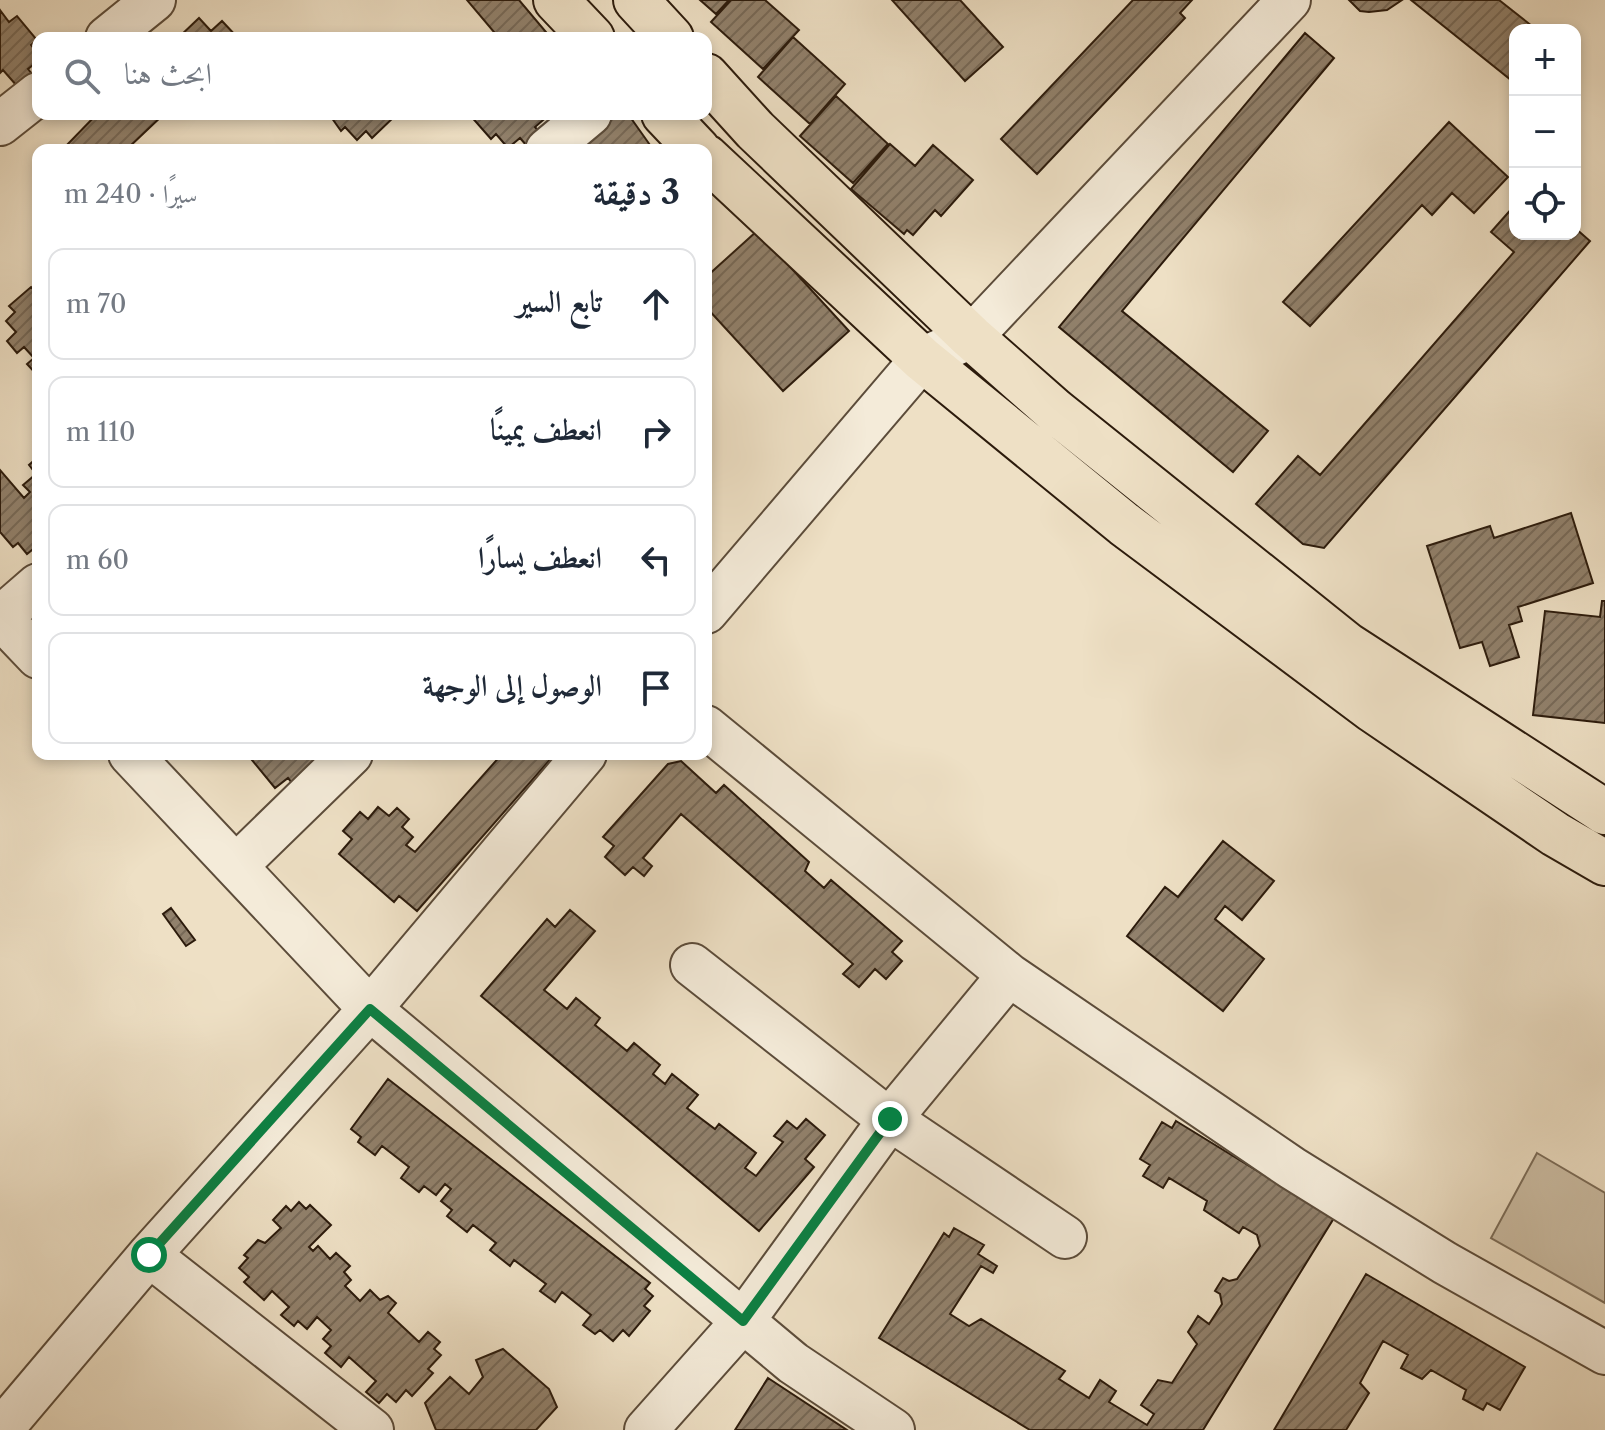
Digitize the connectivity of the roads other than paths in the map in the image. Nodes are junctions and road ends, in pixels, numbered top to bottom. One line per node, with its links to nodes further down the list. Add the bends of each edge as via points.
1 (154, 0): 5 (street)
2 (556, 0): 6 (main road)
3 (636, 0): 7 (main road)
4 (1289, 0): 16 (street)
5 (114, 32)
6 (586, 32)
7 (665, 32)
8 (712, 83): 16 (main road)
9 (32, 99): 12 (street)
10 (583, 120): 13 (street)
11 (670, 120): 14 (main road)
12 (0, 124)
13 (554, 144)
14 (692, 144)
15 (712, 163): 17 (main road)
16 (971, 337): 17 (street); 26 (main road, via 1055,411 1347,645)
17 (922, 359): 19 (street); 27 (main road, via 1124,524 1361,700)
18 (32, 590): 20 (street)
19 (712, 605)
20 (0, 617): 21 (street)
21 (32, 651)
22 (712, 732): 30 (street)
23 (136, 760): 28 (street)
24 (345, 760): 28 (street)
25 (580, 760): 31 (street)
26 (1605, 812)
27 (1605, 863)
28 (236, 866): 31 (street)
29 (692, 965): 32 (street)
30 (1009, 975): 32 (street); 36 (street, via 1292,1168)
31 (370, 1009): 34 (street); 35 (street)
32 (890, 1119): 33 (street); 35 (street)
33 (1065, 1237)
34 (149, 1255): 37 (street); 38 (street)
35 (743, 1321): 39 (street); 40 (street, via 793,1363)
36 (1605, 1353)
37 (1, 1430)
38 (372, 1430)
39 (646, 1430)
40 (893, 1430)

